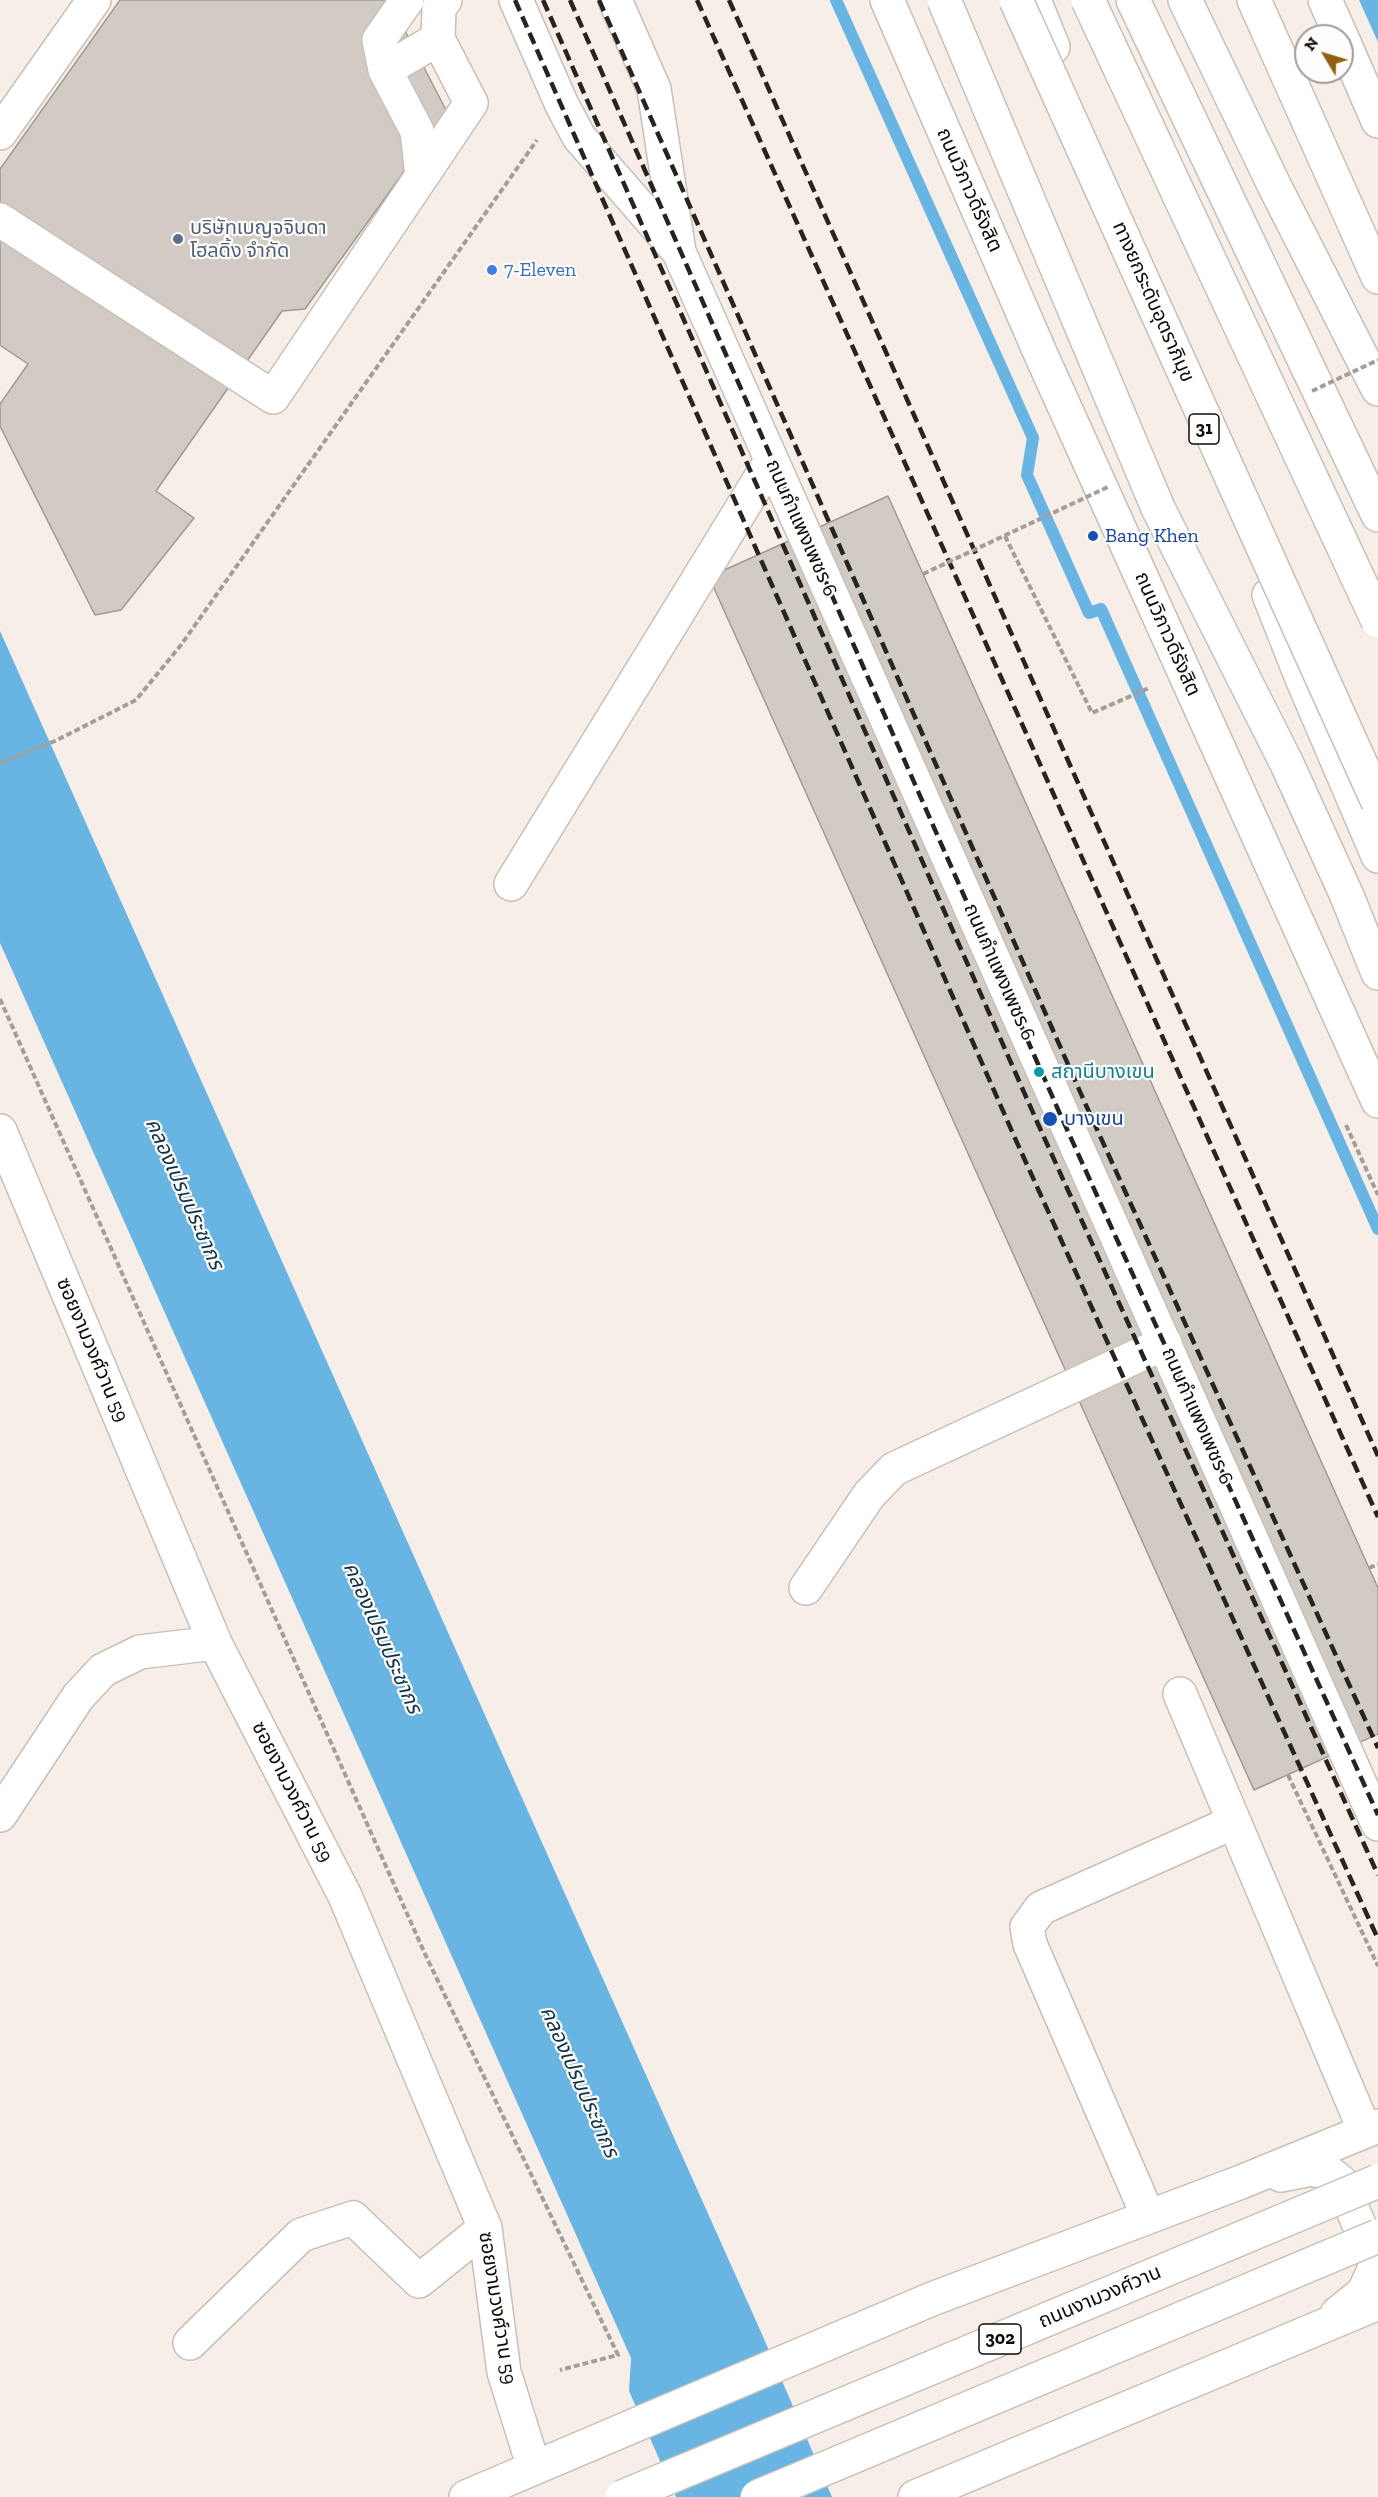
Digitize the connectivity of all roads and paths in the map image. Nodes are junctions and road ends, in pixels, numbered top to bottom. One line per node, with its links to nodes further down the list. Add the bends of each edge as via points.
1 (94, 0): 21 (main road)
2 (407, 0): 18 (main road, via 379,40)
3 (444, 0): 16 (main road, via 439,8)
4 (516, 0): 19 (main road, ถนนกำแพงเพชร 6)
5 (615, 0): 24 (main road, ถนนกำแพงเพชร 6, via 654,88)
6 (886, 0): 38 (main road, ถนนวิภาวดีรังสิต, via 1047,368)
7 (944, 0): 36 (main road, bridge, via 1158,508 1287,764)
8 (1016, 0): 33 (main road, ทางยกระดับอุตราภิมุข / 31, bridge)
9 (1034, 0): 34 (main road, 31, via 1301,676)
10 (1088, 0): 30 (main road, bridge)
11 (1133, 0): 28 (main road)
12 (1185, 0): 26 (main road)
13 (1254, 0): 25 (main road)
14 (1325, 0): 15 (main road)
15 (1336, 24)
16 (438, 39): 18 (main road); 22 (main road, via 471,103)
17 (1354, 65): 20 (main road)
18 (385, 70): 22 (main road, via 417,131)
19 (562, 105): 24 (main road, ถนนกำแพงเพชร 6, via 579,137); 32 (path, via 181,645 136,700 55,741)
20 (1378, 122)
21 (0, 133)
22 (422, 176): 23 (main road, via 273,398)
23 (0, 220)
24 (679, 252): 27 (main road, ถนนกำแพงเพชร 6)
25 (1378, 277)
26 (1378, 389)
27 (771, 461): 35 (main road); 40 (main road, ถนนกำแพงเพชร 6)
28 (1378, 515)
29 (1005, 536): 31 (path, via 1092,713)
30 (1378, 621)
31 (1147, 689)
32 (0, 763)
33 (1378, 802)
34 (1378, 856)
35 (511, 884)
36 (1378, 972)
37 (0, 999): 60 (path, via 425,1954 618,2355)
38 (1378, 1101)
39 (0, 1131): 44 (main road, ซอยงามวงศ์วาน 59)
40 (1165, 1343): 43 (main road, via 894,1469 868,1495); 49 (main road, ถนนกำแพงเพชร 6)
41 (1378, 1564): 42 (path)
42 (1369, 1568)
43 (806, 1588)
44 (215, 1643): 47 (main road, via 140,1652 104,1670 78,1697); 55 (main road, ซอยงามวงศ์วาน 59, via 345,1896)
45 (1180, 1694): 48 (main road)
46 (1288, 1775): 50 (path)
47 (0, 1815)
48 (1234, 1822): 51 (main road); 54 (main road, via 1041,1908 1026,1927)
49 (1378, 1824)
50 (1378, 1966)
51 (1371, 2128): 53 (main road)
52 (1378, 2181): 63 (main road, ถนนงามวงศ์วาน / 302, bridge)
53 (1241, 2182): 54 (main road); 58 (main road, via 1312,2169 1331,2174 1341,2182 1376,2265 1364,2292 1350,2306)
54 (1148, 2216): 61 (main road, via 932,2299)
55 (485, 2228): 59 (main road, via 419,2281 353,2218 301,2235); 61 (main road, ซอยงามวงศ์วาน 59, via 504,2372)
56 (1378, 2236): 64 (main road, bridge)
57 (1378, 2303): 58 (main road)
58 (1302, 2337): 65 (main road)
59 (190, 2343)
60 (560, 2370)
61 (534, 2468): 62 (main road)
62 (466, 2497)
63 (622, 2497)
64 (757, 2497)
65 (915, 2497)

